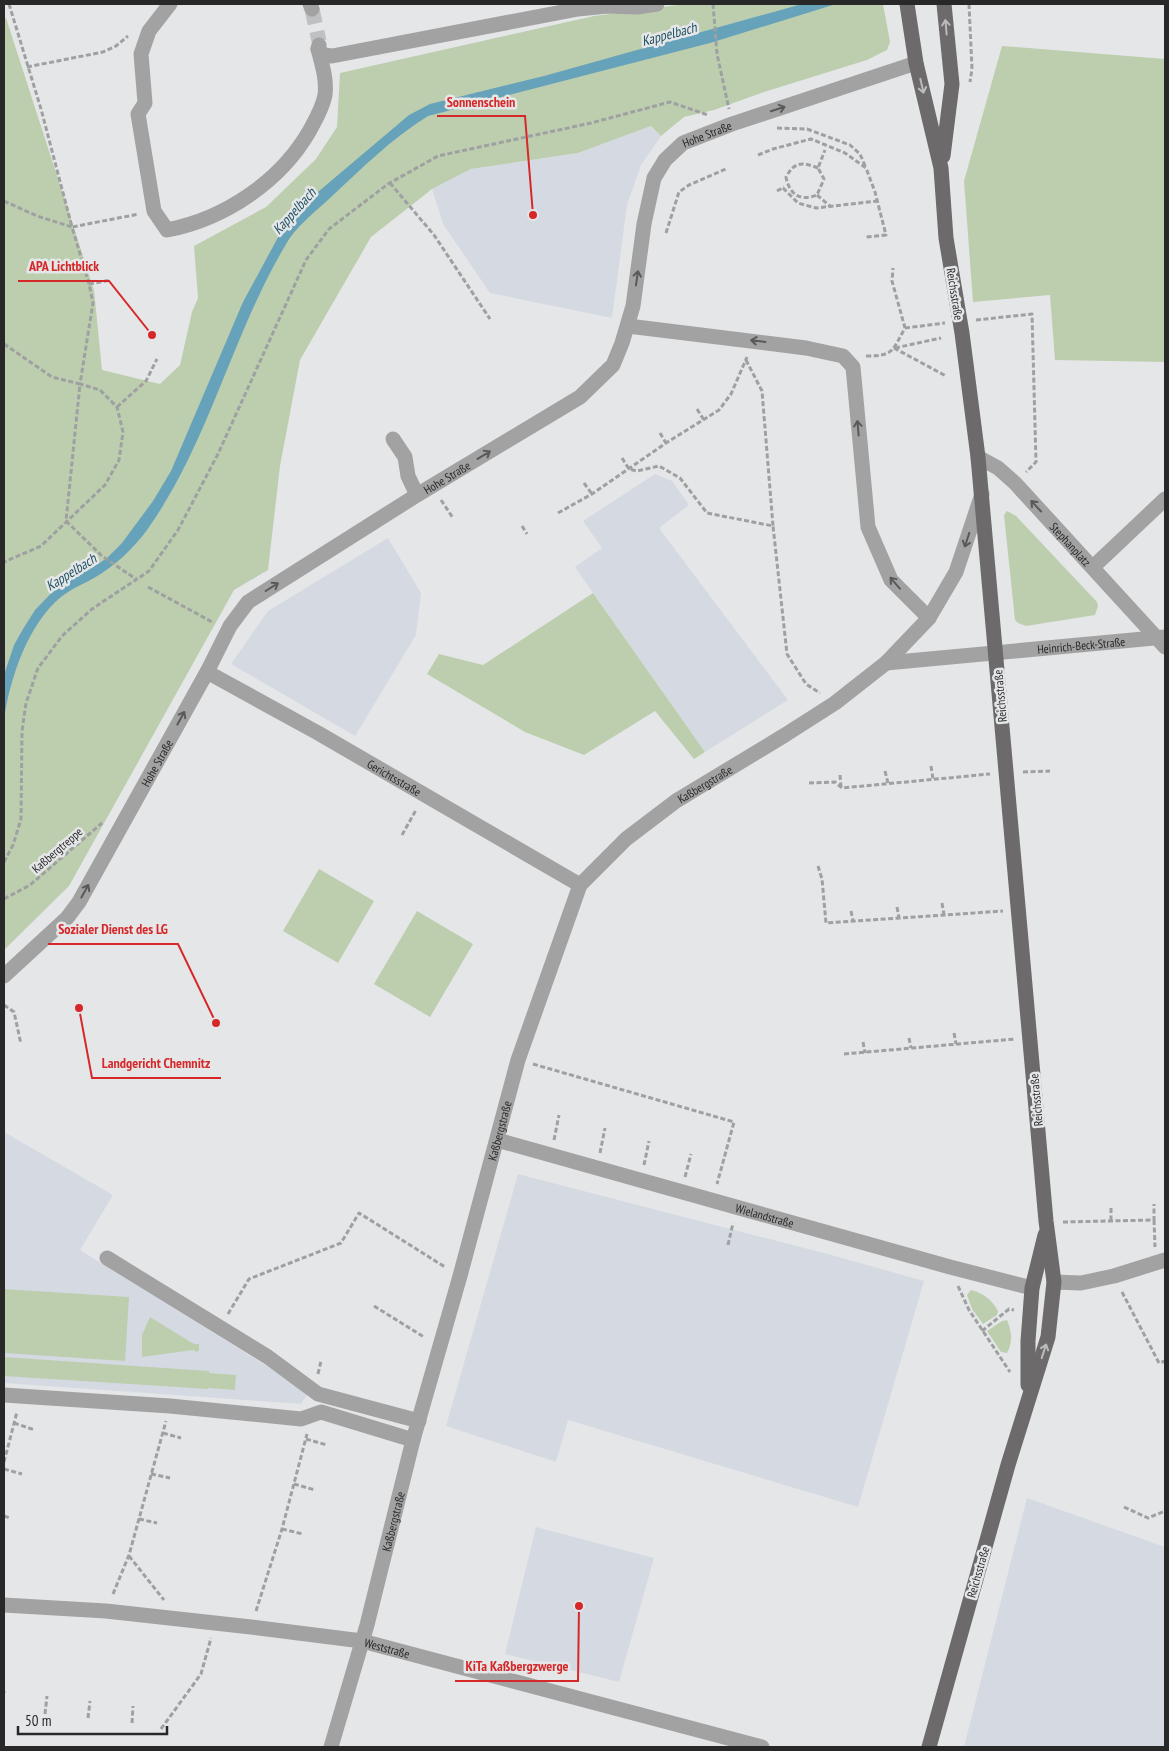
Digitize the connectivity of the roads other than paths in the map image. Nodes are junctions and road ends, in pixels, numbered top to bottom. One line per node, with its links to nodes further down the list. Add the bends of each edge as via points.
1 (170, 4): 2 (street, via 149,31 141,54 145,102 138,114 154,211 167,230 202,221 239,201 275,175 293,155 318,116 325,97 326,84 318,45 324,55 332,56 578,9)
2 (658, 4)
3 (907, 4): 5 (main road, Reichsstraße)
4 (944, 4): 6 (main road, Reichsstraße, one-way to 4, via 952,84)
5 (916, 62): 6 (main road, Reichsstraße, one-way to 6); 7 (street, Hohe Straße, one-way to 5, via 654,178 665,160 683,143)
6 (941, 168): 9 (main road, Reichsstraße, via 946,238)
7 (628, 326): 11 (street, Hohe Straße, one-way to 7, via 580,397 613,365); 14 (street, one-way to 7, via 891,580 868,527 853,367 843,356 806,348)
8 (393, 439): 11 (street, via 405,457 408,476)
9 (978, 457): 10 (main road, Reichsstraße); 13 (street, Stephanplatz, one-way to 9, via 1015,484 998,468)
10 (982, 494): 14 (street, Kaßbergstraße, one-way to 14, via 956,572); 16 (main road, Reichsstraße)
11 (417, 495): 18 (street, Hohe Straße, one-way to 11, via 227,630 248,602)
12 (1165, 499): 13 (street)
13 (1093, 567): 15 (street, Stephanplatz)
14 (929, 618): 17 (street, Kaßbergstraße)
15 (1162, 641): 16 (street, Heinrich-Beck-Straße)
16 (997, 652): 17 (street); 22 (main road, Reichsstraße)
17 (886, 663): 19 (street, Kaßbergstraße, via 835,703 676,801 626,839)
18 (206, 672): 19 (street, Gerichtsstraße, via 326,737); 20 (street, Hohe Straße, one-way to 18, via 67,918 79,902)
19 (580, 885): 21 (street, Kaßbergstraße, via 518,1060)
20 (4, 976)
21 (497, 1140): 26 (street, Wielandstraße, via 950,1268); 29 (street, Kaßbergstraße)
22 (1046, 1224): 25 (main road, Reichsstraße); 26 (main road, Reichsstraße)
23 (107, 1258): 29 (street, via 268,1357 318,1394)
24 (1160, 1262): 25 (street, via 1081,1283)
25 (1054, 1282): 28 (main road, Reichsstraße, one-way to 25, via 1048,1337)
26 (1032, 1288): 28 (main road, Reichsstraße)
27 (4, 1395): 30 (street, via 301,1419 321,1412)
28 (1028, 1397): 35 (main road, Reichsstraße)
29 (418, 1421): 30 (street, Kaßbergstraße)
30 (413, 1440): 32 (street, Kaßbergstraße)
31 (4, 1605): 32 (street, Weststraße, via 106,1611)
32 (362, 1641): 33 (street, Kaßbergstraße); 34 (street, Weststraße)
33 (331, 1747)
34 (762, 1747)
35 (929, 1747)

